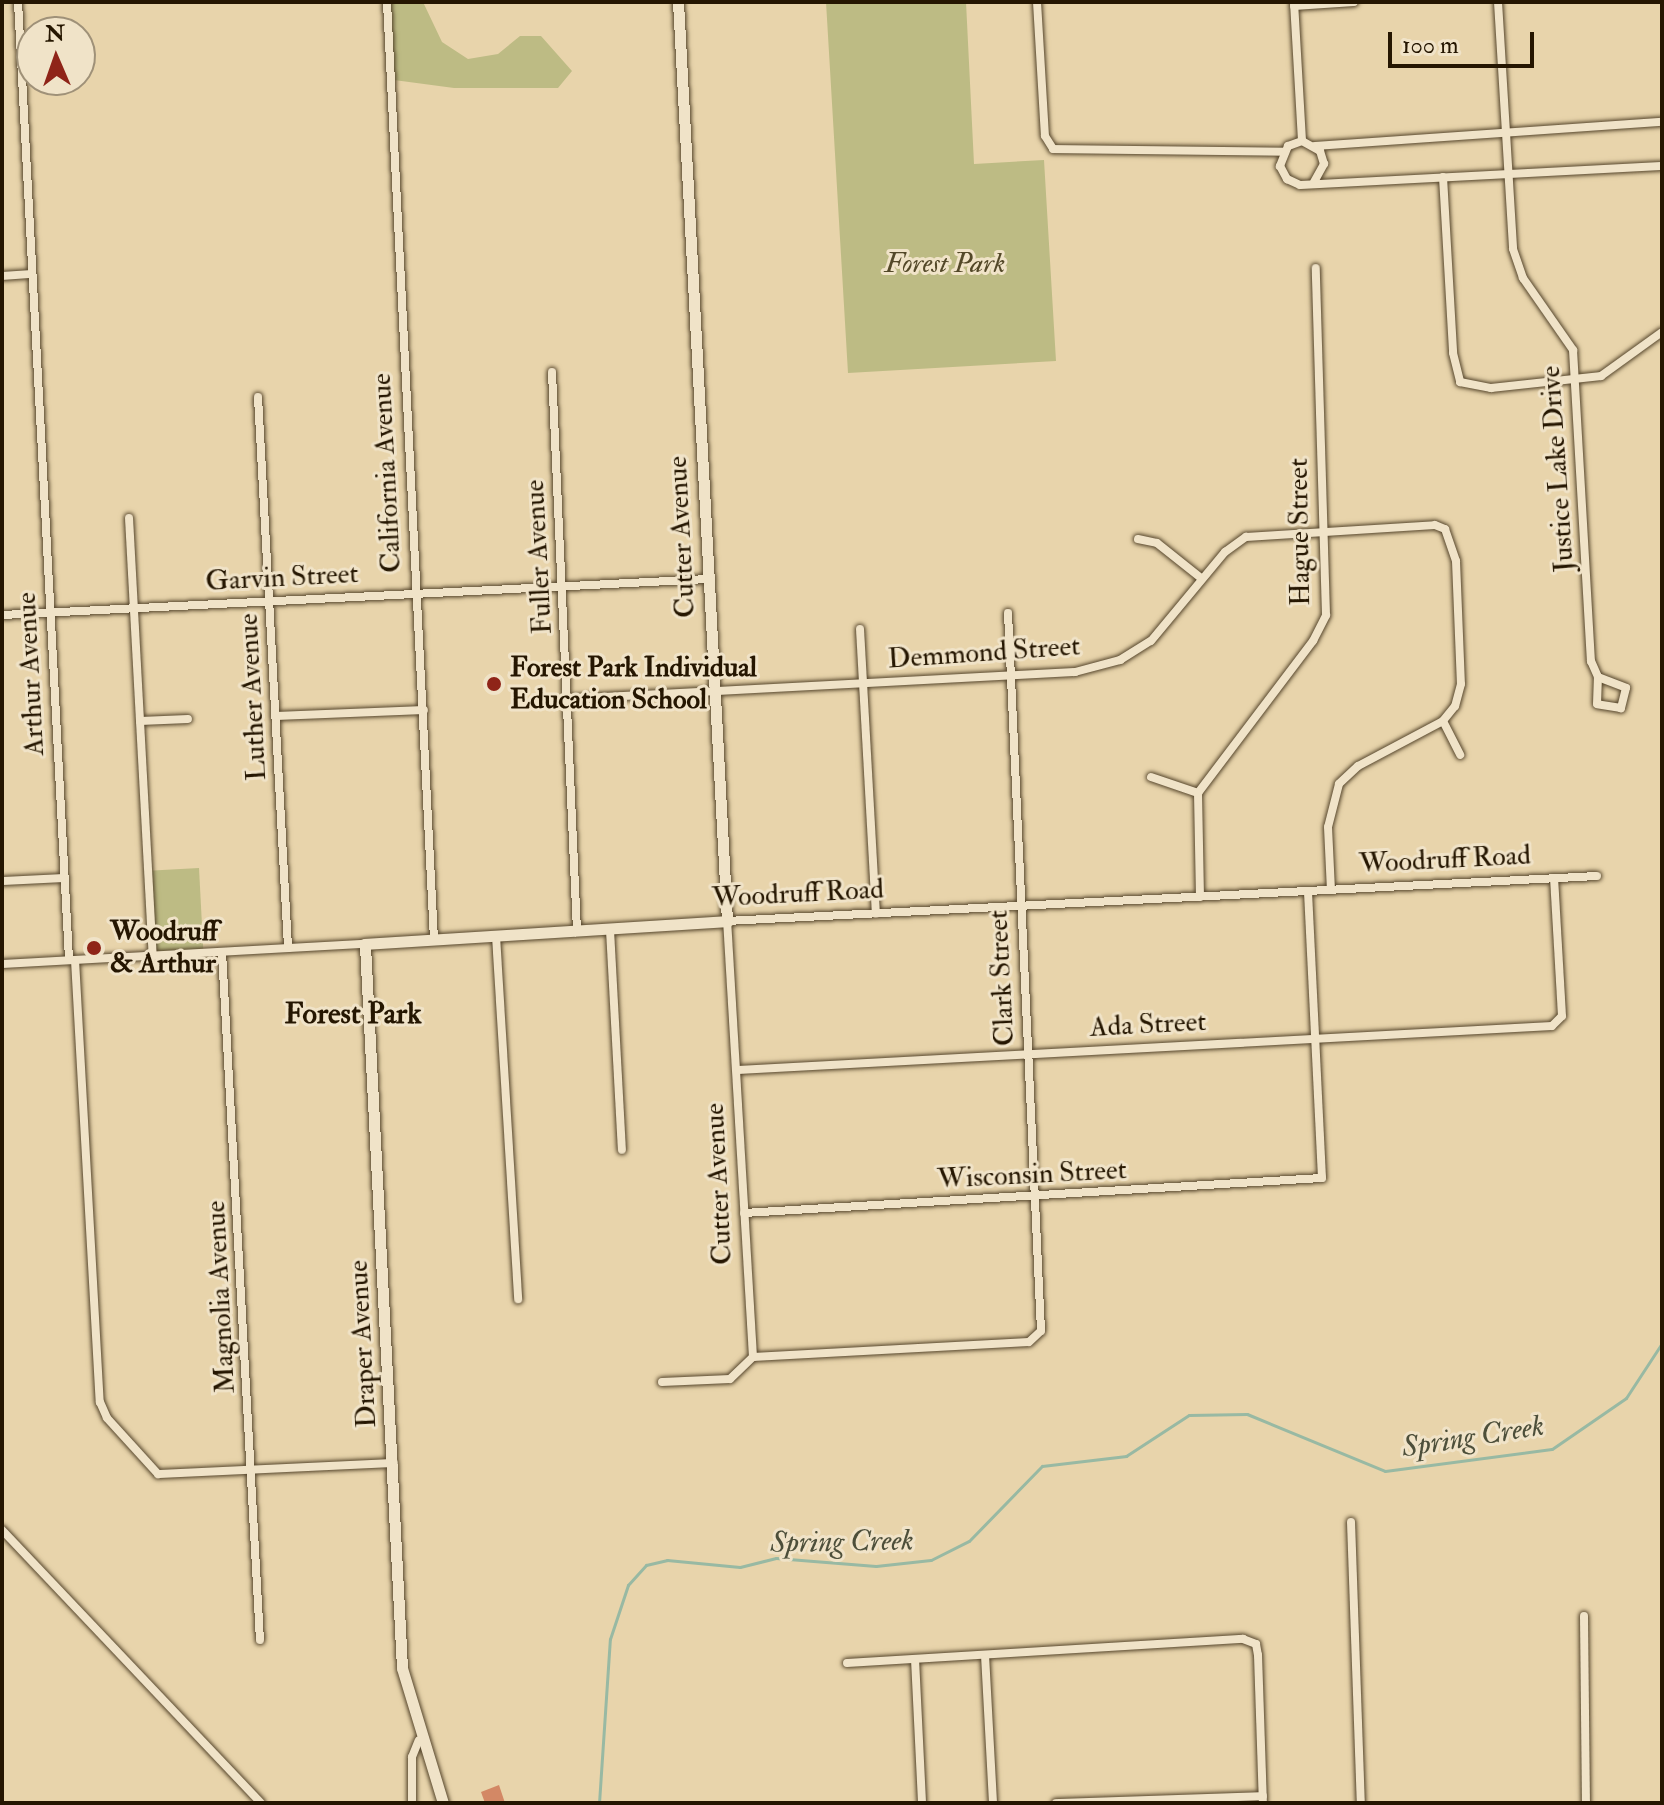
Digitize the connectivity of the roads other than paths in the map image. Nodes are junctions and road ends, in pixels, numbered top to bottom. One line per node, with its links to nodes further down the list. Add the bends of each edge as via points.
1 (18, 2): 18 (street, Arthur Avenue)
2 (387, 2): 30 (street, California Avenue)
3 (678, 2): 28 (street, Cutter Avenue)
4 (1037, 2): 12 (street, via 1049,146 1058,151 1134,147 1186,153)
5 (1354, 2): 7 (street)
6 (1498, 2): 9 (street, Justice Lake Drive)
7 (1294, 4): 10 (street)
8 (1662, 122): 9 (street)
9 (1505, 131): 11 (street); 14 (street, Justice Lake Drive)
10 (1302, 141): 11 (street); 12 (street)
11 (1315, 146): 16 (street, via 1324,164)
12 (1283, 152): 16 (street, via 1287,179)
13 (1662, 166): 14 (street)
14 (1508, 174): 15 (street); 22 (street, Justice Lake Drive, via 1513,249 1523,278 1561,324)
15 (1443, 177): 16 (street); 22 (street, via 1453,353 1460,382 1491,388)
16 (1314, 182)
17 (1316, 268): 25 (street, Hague Street)
18 (32, 274): 19 (street); 33 (street, Arthur Avenue)
19 (2, 276)
20 (1662, 332): 22 (street, via 1601,376)
21 (552, 372): 29 (street, Fuller Avenue)
22 (1578, 381): 38 (street, Justice Lake Drive, via 1591,661)
23 (258, 397): 31 (street, Luther Avenue)
24 (129, 518): 32 (street)
25 (1325, 528): 27 (street, Demmond Street, via 1246,537); 46 (street, Demmond Street, via 1417,524 1445,529 1456,561 1461,684); 49 (street, Hague Street, via 1326,615 1313,641)
26 (1138, 539): 27 (street, via 1157,543)
27 (1201, 578): 37 (street, Demmond Street, via 1151,641 1120,660 1075,672)
28 (708, 579): 29 (street, Garvin Street); 40 (street, Cutter Avenue)
29 (563, 586): 30 (street, Garvin Street); 41 (street, Fuller Avenue)
30 (416, 594): 31 (street, Garvin Street); 42 (street, California Avenue)
31 (270, 601): 32 (street, Garvin Street); 43 (street, Luther Avenue)
32 (134, 608): 33 (street, Garvin Street); 45 (street)
33 (50, 613): 35 (street, Garvin Street); 51 (street, Arthur Avenue)
34 (1008, 613): 37 (street, Clark Street)
35 (2, 615)
36 (860, 629): 39 (street)
37 (1010, 674): 39 (street, Demmond Street); 57 (street, Clark Street)
38 (1598, 677): 38 (street, Justice Lake Drive, via 1597,704 1621,708 1626,688)
39 (862, 683): 40 (street, Demmond Street); 58 (street)
40 (715, 692): 41 (street, Demmond Street); 59 (street, Cutter Avenue)
41 (567, 699): 61 (street, Fuller Avenue)
42 (424, 710): 43 (street); 63 (street, California Avenue)
43 (276, 716): 65 (street, Luther Avenue)
44 (188, 719): 45 (street)
45 (140, 721): 67 (street)
46 (1443, 721): 47 (street); 54 (street, via 1358,766 1339,784 1328,827)
47 (1460, 755)
48 (1151, 777): 49 (street)
49 (1198, 793): 56 (street)
50 (1597, 876): 52 (street, Woodruff Road)
51 (65, 878): 53 (street); 68 (street, Arthur Avenue)
52 (1554, 878): 54 (street, Woodruff Road); 70 (street, Ada Street, via 1560,1023)
53 (2, 881)
54 (1331, 890): 55 (street, Woodruff Road)
55 (1308, 891): 56 (street, Woodruff Road); 70 (street)
56 (1200, 897): 57 (street, Woodruff Road)
57 (1019, 906): 58 (street, Woodruff Road); 71 (street, Clark Street)
58 (876, 914): 59 (street, Woodruff Road)
59 (727, 921): 60 (street, Woodruff Road); 72 (street, Cutter Avenue)
60 (610, 930): 61 (street, Woodruff Road); 73 (street)
61 (577, 932): 62 (street, Woodruff Road)
62 (496, 936): 63 (street, Woodruff Road); 76 (street)
63 (434, 941): 64 (street, Woodruff Road)
64 (365, 944): 65 (street, Woodruff Road); 79 (street, Draper Avenue)
65 (288, 948): 66 (street, Woodruff Road)
66 (222, 952): 67 (street, Woodruff Road); 80 (street, Magnolia Avenue)
67 (153, 956): 68 (street, Woodruff Road)
68 (72, 960): 69 (street, Woodruff Road); 80 (street, Arthur Avenue, via 100,1402 158,1474)
69 (2, 964)
70 (1317, 1038): 71 (street, Ada Street); 74 (street, Wisconsin Street, via 1322,1178)
71 (1028, 1054): 72 (street, Ada Street); 74 (street, Clark Street)
72 (738, 1070): 75 (street, Cutter Avenue)
73 (622, 1150)
74 (1036, 1196): 75 (street, Wisconsin Street); 77 (street, Clark Street, via 1041,1331 1036,1338)
75 (744, 1213): 77 (street, Cutter Avenue)
76 (518, 1299)
77 (753, 1357): 78 (street, via 730,1379)
78 (662, 1382)
79 (394, 1463): 80 (street); 88 (street, Draper Avenue, via 402,1668)
80 (251, 1472): 84 (street, Magnolia Avenue)
81 (1351, 1522): 96 (street)
82 (2, 1530): 90 (street)
83 (1584, 1616): 97 (street)
84 (260, 1640)
85 (985, 1655): 86 (street); 89 (street, via 1243,1639 1256,1644); 94 (street)
86 (915, 1659): 87 (street); 93 (street)
87 (847, 1663)
88 (419, 1740): 91 (street, Draper Avenue, via 412,1757); 92 (street, Draper Avenue)
89 (1263, 1800): 95 (street)
90 (261, 1803)
91 (412, 1803)
92 (443, 1803)
93 (922, 1803)
94 (993, 1803)
95 (1056, 1803)
96 (1361, 1803)
97 (1586, 1803)

